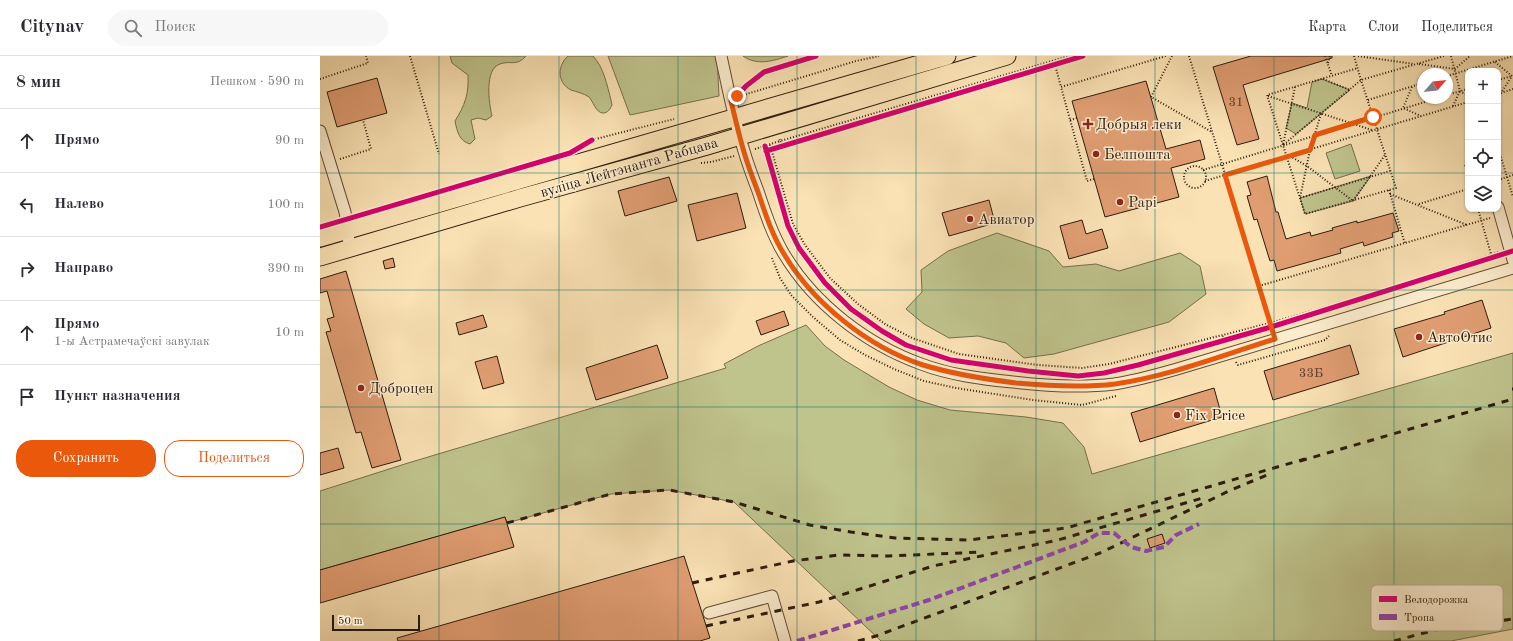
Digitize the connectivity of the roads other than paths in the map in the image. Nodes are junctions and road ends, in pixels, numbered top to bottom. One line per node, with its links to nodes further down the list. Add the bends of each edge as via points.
1 (721, 56): 4 (street)
2 (948, 56): 4 (highway, вуліца Лейтэнанта Рабцава)
3 (1007, 56): 6 (highway, вуліца Лейтэнанта Рабцава)
4 (735, 118): 6 (street); 8 (highway, вуліца Лейтэнанта Рабцава)
5 (320, 131): 8 (street)
6 (739, 135): 10 (highway, вуліца Лейтэнанта Рабцава); 13 (street, via 769,224 783,253 822,302 842,319 890,351 950,373 978,378 1034,385 1083,387 1115,384 1147,377)
7 (1499, 212): 11 (street)
8 (348, 229): 9 (highway, вуліца Лейтэнанта Рабцава); 10 (street)
9 (320, 238)
10 (349, 248): 12 (highway, вуліца Лейтэнанта Рабцава)
11 (1511, 253)
12 (320, 257)
13 (1513, 268)
14 (709, 613): 15 (street, via 772,596)
15 (785, 641)

